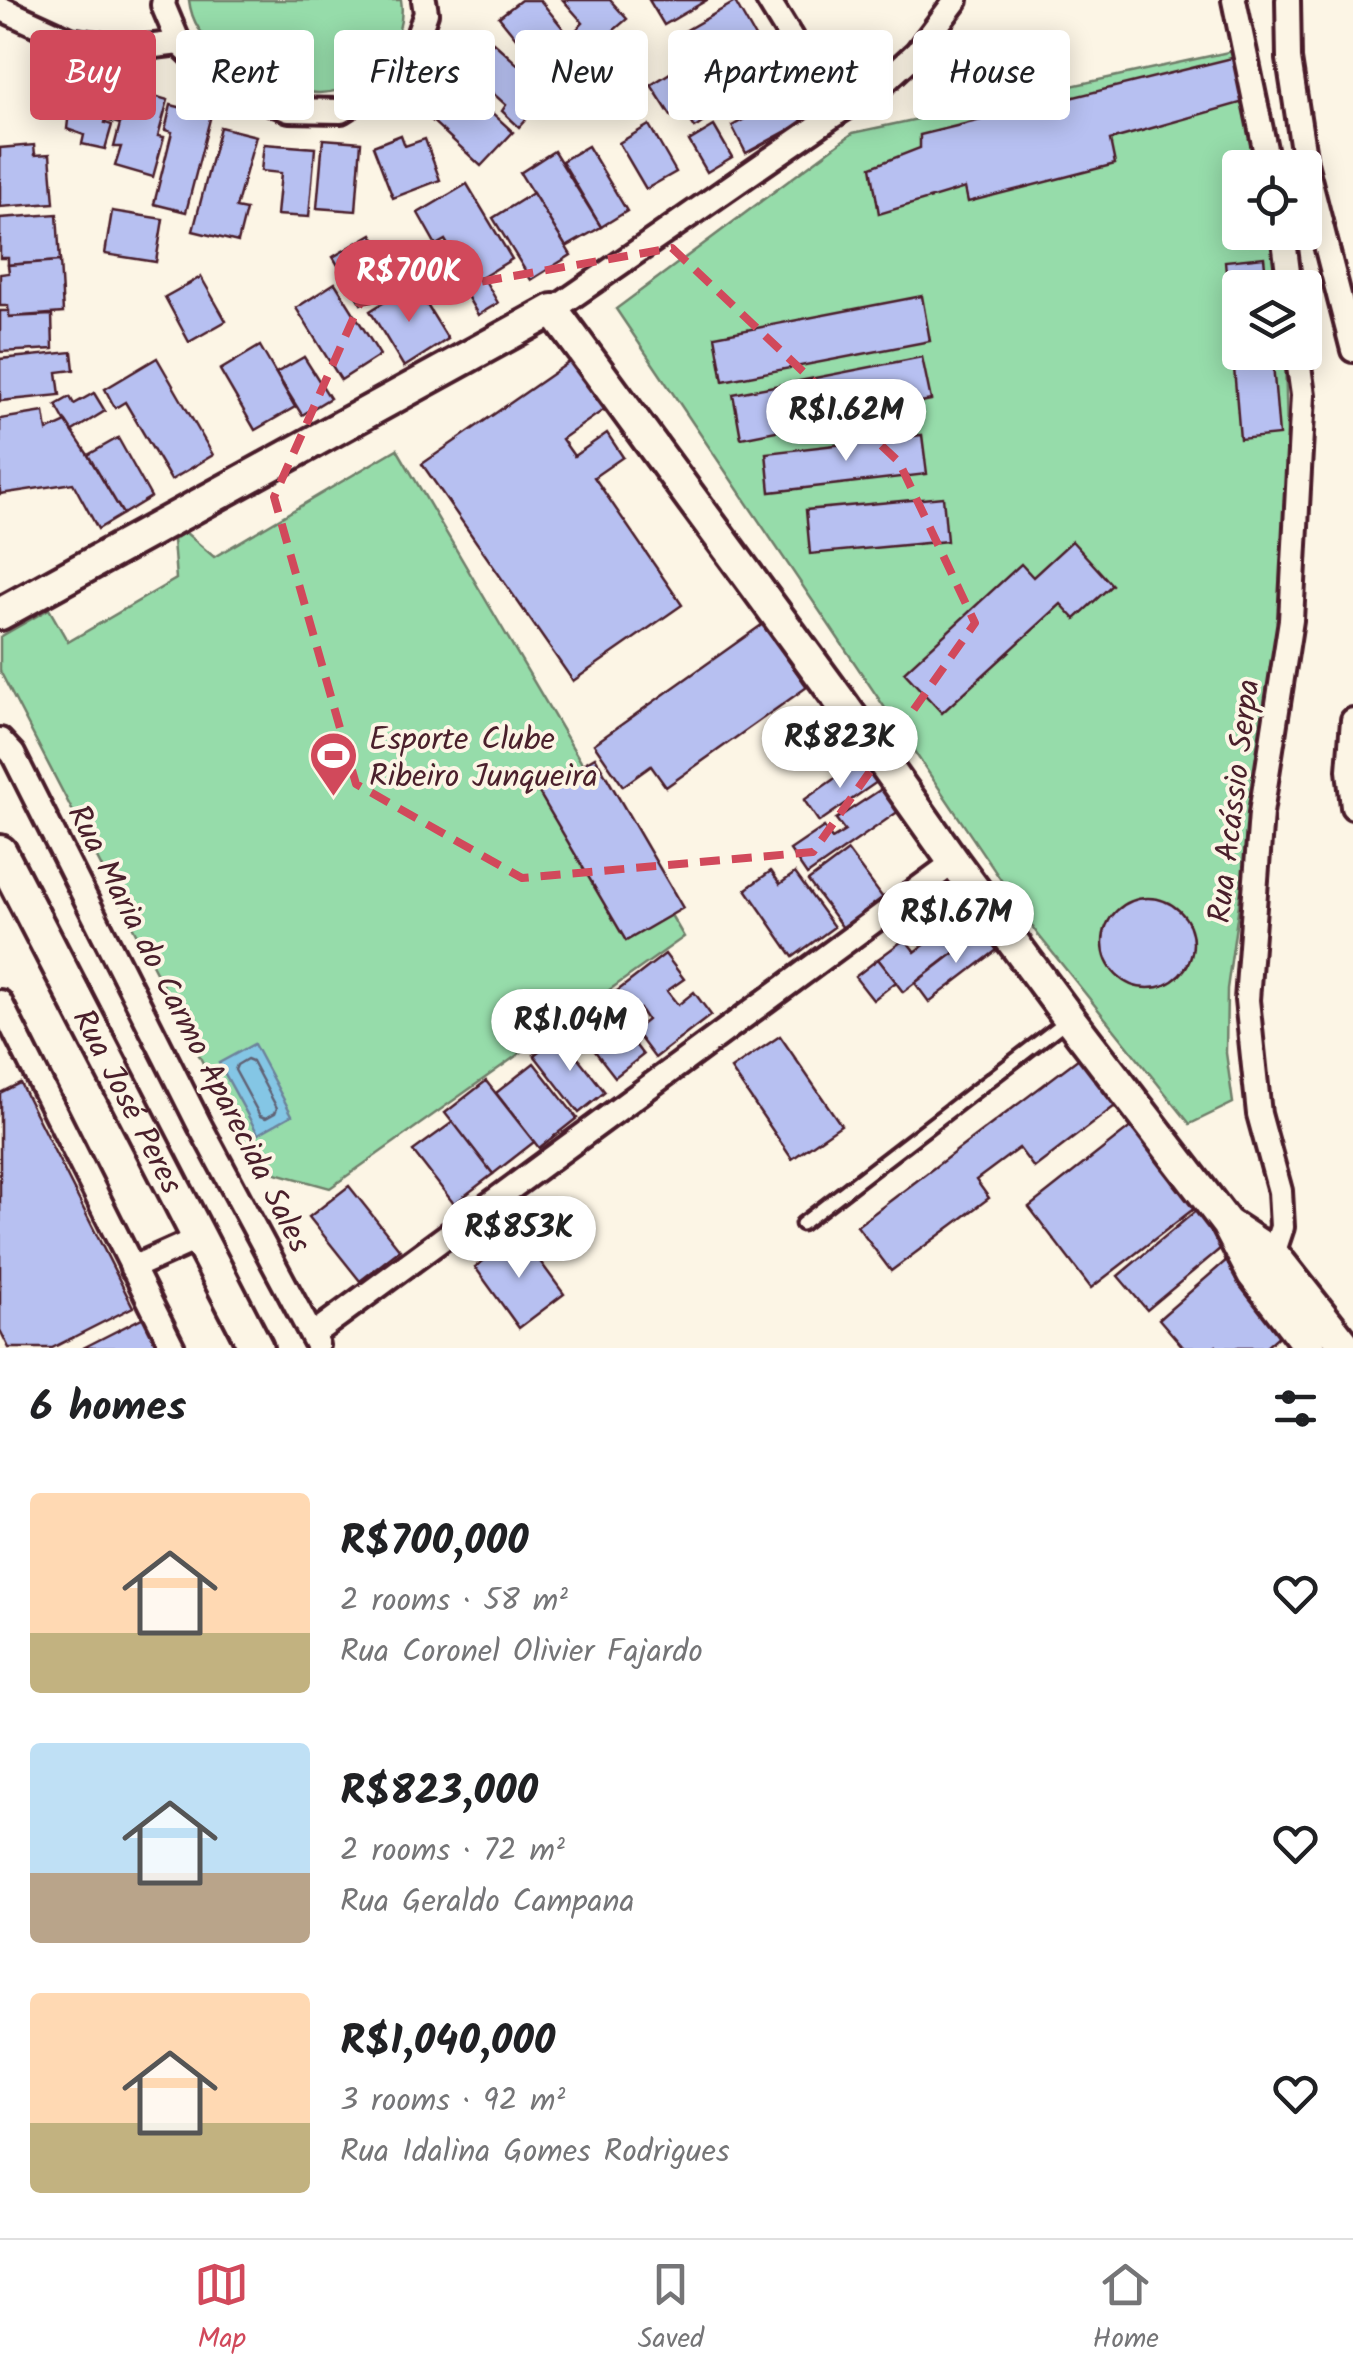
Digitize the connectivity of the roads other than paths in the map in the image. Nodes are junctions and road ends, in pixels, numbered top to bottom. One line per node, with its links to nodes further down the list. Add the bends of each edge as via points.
1 (164, 0): 9 (street)
2 (424, 0): 12 (street, via 426,13 395,77 341,111)
3 (768, 0): 8 (street)
4 (956, 0): 11 (street)
5 (1234, 0): 14 (street)
6 (1288, 0): 16 (street, via 1304,163)
7 (0, 8): 10 (street, via 70,40 130,48)
8 (786, 30)
9 (176, 38)
10 (176, 43)
11 (893, 74)
12 (314, 110)
13 (828, 120): 15 (street)
14 (1265, 150)
15 (553, 310): 18 (street); 23 (street)
16 (1353, 350)
17 (1300, 370): 28 (street, Rua Acássio Serpa, via 1291,620 1261,814 1247,1000 1259,1114 1280,1191 1282,1226)
18 (4, 609)
19 (1353, 720): 21 (street)
20 (0, 740): 30 (street, Rua Maria do Carmo Aparecida Sales, via 13,754)
21 (1353, 808)
22 (0, 852): 27 (main road, Rua José Peres)
23 (954, 862): 25 (street); 30 (street)
24 (0, 1002): 29 (street)
25 (1070, 1018): 26 (lane); 28 (street)
26 (802, 1224)
27 (199, 1238): 29 (street); 32 (main road, Rua José Peres)
28 (1263, 1264): 33 (street); 34 (street)
29 (132, 1268): 31 (street)
30 (315, 1342)
31 (173, 1348)
32 (256, 1348)
33 (1310, 1348)
34 (1348, 1348)

